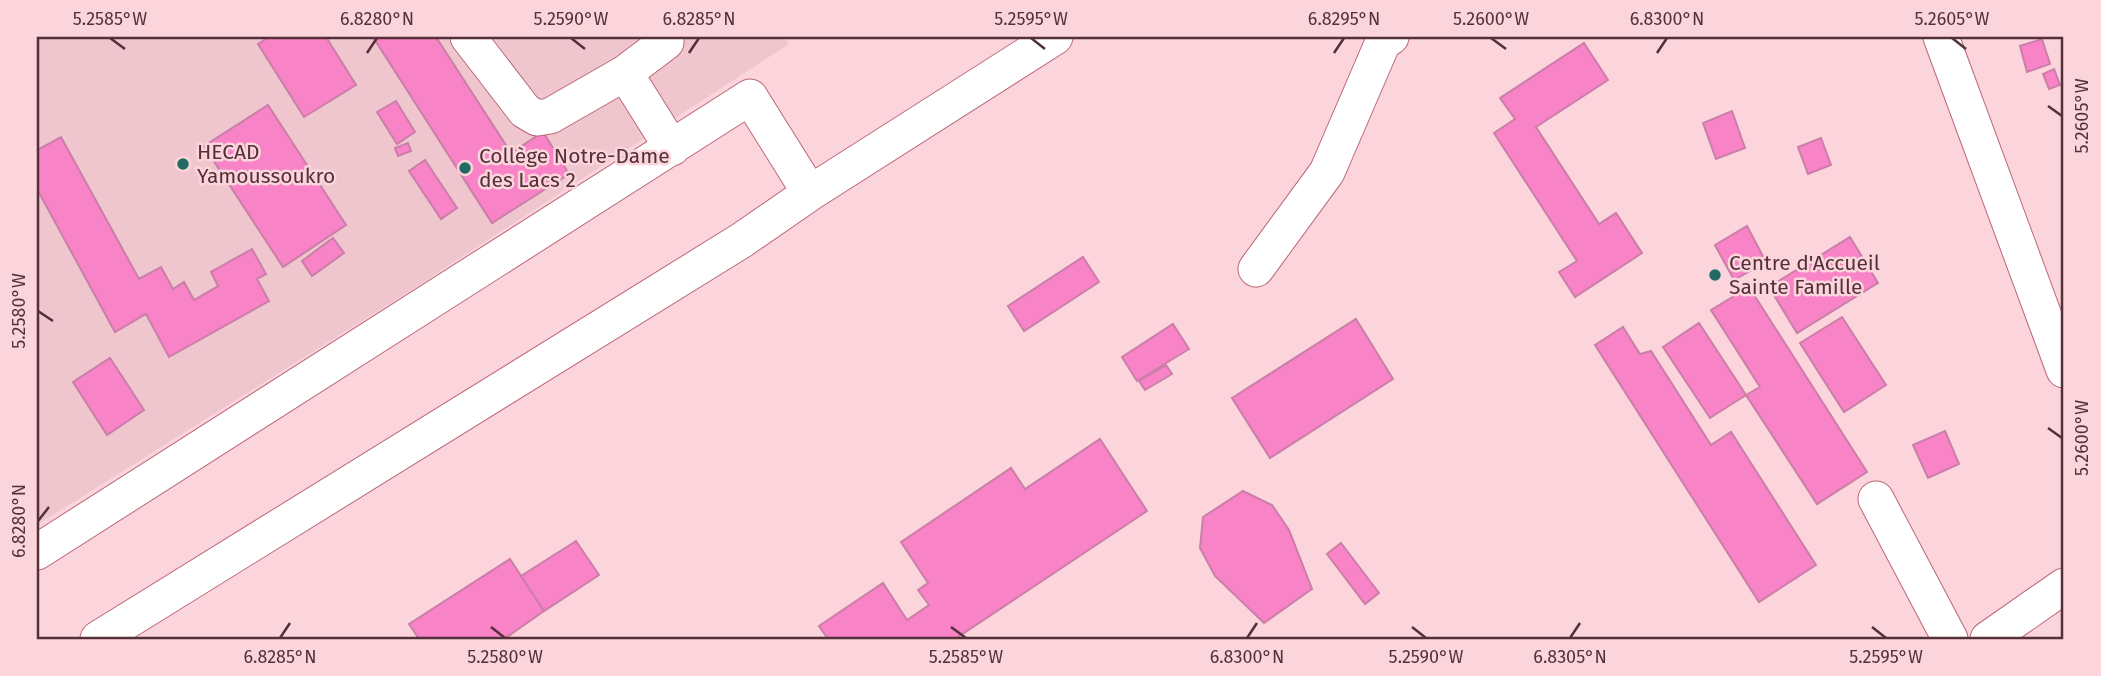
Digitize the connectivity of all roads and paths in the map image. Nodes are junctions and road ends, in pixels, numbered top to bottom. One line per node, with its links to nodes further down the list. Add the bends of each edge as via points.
1 (468, 37): 6 (street, via 525,111 537,118 550,116)
2 (666, 37): 6 (street, via 666,42)
3 (1055, 37): 8 (street)
4 (1391, 37): 9 (street, via 1383,42 1327,172)
5 (1941, 37): 10 (street)
6 (625, 73): 7 (street)
7 (672, 148): 8 (street, via 750,97); 12 (street)
8 (810, 193): 14 (street)
9 (1256, 269)
10 (2064, 370)
11 (1876, 499): 15 (street)
12 (37, 552)
13 (2064, 586): 16 (street)
14 (98, 639)
15 (1950, 639)
16 (1988, 639)

